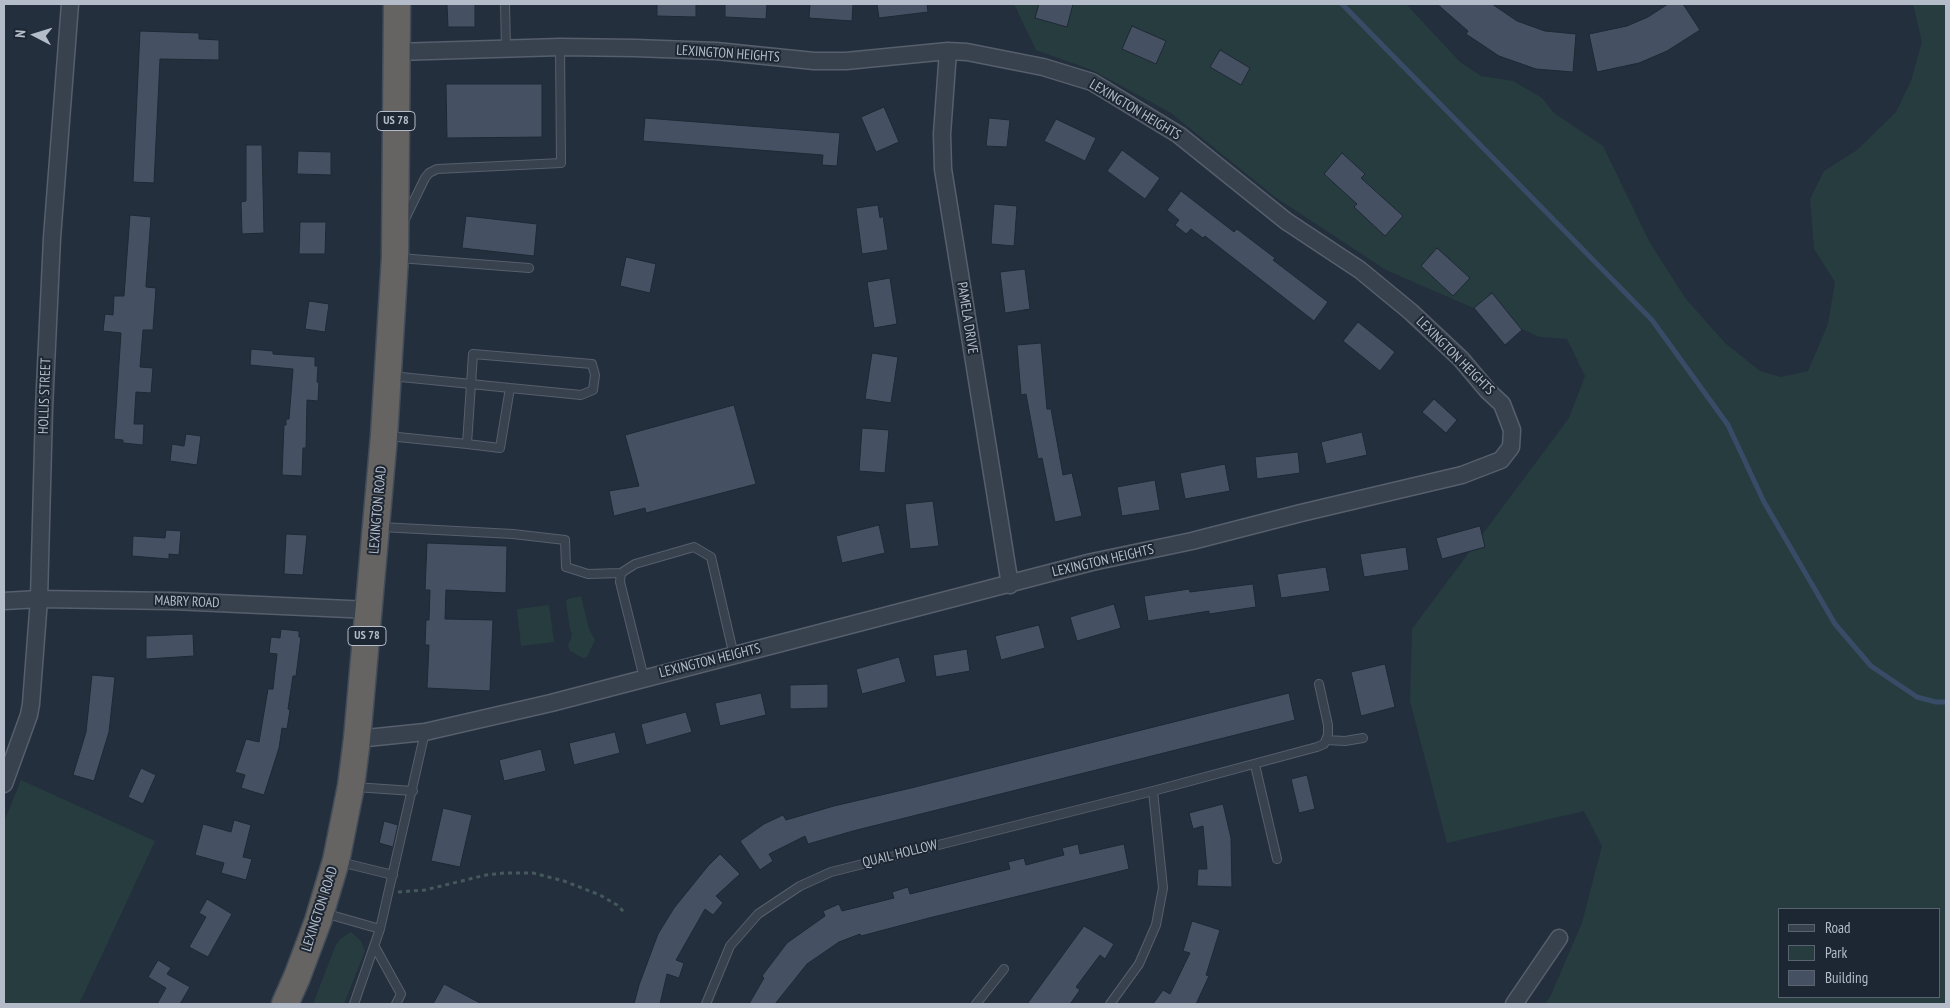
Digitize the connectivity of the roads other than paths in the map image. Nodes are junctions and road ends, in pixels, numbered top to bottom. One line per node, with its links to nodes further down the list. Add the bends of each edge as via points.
1 (70, 4): 18 (street, HOLLIS STREET, via 50,276)
2 (396, 4): 7 (highway, LEXINGTON ROAD / US 78)
3 (505, 4): 5 (lane)
4 (560, 48): 5 (street, LEXINGTON HEIGHTS); 6 (street, LEXINGTON HEIGHTS, via 716,51 814,61); 8 (lane, via 561,163 437,169 429,173)
5 (506, 49): 7 (street, LEXINGTON HEIGHTS)
6 (948, 51): 17 (street, PAMELA DRIVE, via 943,169); 17 (street, LEXINGTON HEIGHTS, via 1043,67 1092,82 1179,134 1286,221 1360,270 1411,312 1502,404 1512,430 1511,448 1501,460 1462,475 1092,562)
7 (396, 52): 8 (highway, LEXINGTON ROAD / US 78)
8 (395, 248): 9 (lane); 10 (highway, LEXINGTON ROAD / US 78)
9 (529, 268)
10 (388, 376): 11 (lane); 13 (highway, LEXINGTON ROAD / US 78)
11 (471, 384): 12 (lane); 12 (lane, via 473,354 592,364 595,375 593,390 581,395); 14 (lane)
12 (510, 388): 14 (lane, via 500,448)
13 (384, 436): 14 (lane); 15 (highway, LEXINGTON ROAD / US 78)
14 (467, 444)
15 (376, 527): 16 (lane, via 566,540 566,567 588,574); 20 (highway, LEXINGTON ROAD / US 78)
16 (621, 573): 21 (lane, via 635,564 694,547 712,557); 22 (lane, via 620,582)
17 (1010, 585): 21 (street, LEXINGTON HEIGHTS)
18 (40, 600): 19 (street, MABRY ROAD); 20 (street, MABRY ROAD, via 173,601); 29 (street, HOLLIS STREET, via 29,714)
19 (4, 601)
20 (370, 610): 26 (highway, LEXINGTON ROAD / US 78)
21 (734, 656): 22 (street, LEXINGTON HEIGHTS)
22 (644, 678): 24 (street, LEXINGTON HEIGHTS)
23 (1319, 684): 27 (lane, via 1328,726)
24 (425, 732): 26 (street, LEXINGTON HEIGHTS); 31 (lane)
25 (1363, 738): 27 (lane)
26 (357, 739): 30 (highway, LEXINGTON ROAD / US 78)
27 (1326, 740): 28 (lane, QUAIL HOLLOW, via 1317,747)
28 (1255, 764): 32 (lane, QUAIL HOLLOW); 33 (lane)
29 (4, 784)
30 (350, 786): 31 (lane); 34 (highway, LEXINGTON ROAD / US 78)
31 (413, 791): 35 (lane)
32 (1153, 791): 44 (lane, QUAIL HOLLOW, via 831,872 800,886 758,914 730,946); 46 (lane, via 1163,888 1156,924 1139,964)
33 (1277, 859)
34 (336, 861): 35 (lane); 36 (highway, LEXINGTON ROAD / US 78)
35 (393, 875): 37 (lane)
36 (320, 912): 37 (lane); 41 (highway, LEXINGTON ROAD / US 78)
37 (380, 929): 39 (lane)
38 (1559, 938): 47 (street)
39 (375, 947): 42 (lane); 43 (lane, via 401,994)
40 (1004, 969): 45 (lane)
41 (285, 1004)
42 (354, 1004)
43 (396, 1004)
44 (706, 1004)
45 (976, 1004)
46 (1110, 1004)
47 (1514, 1004)

